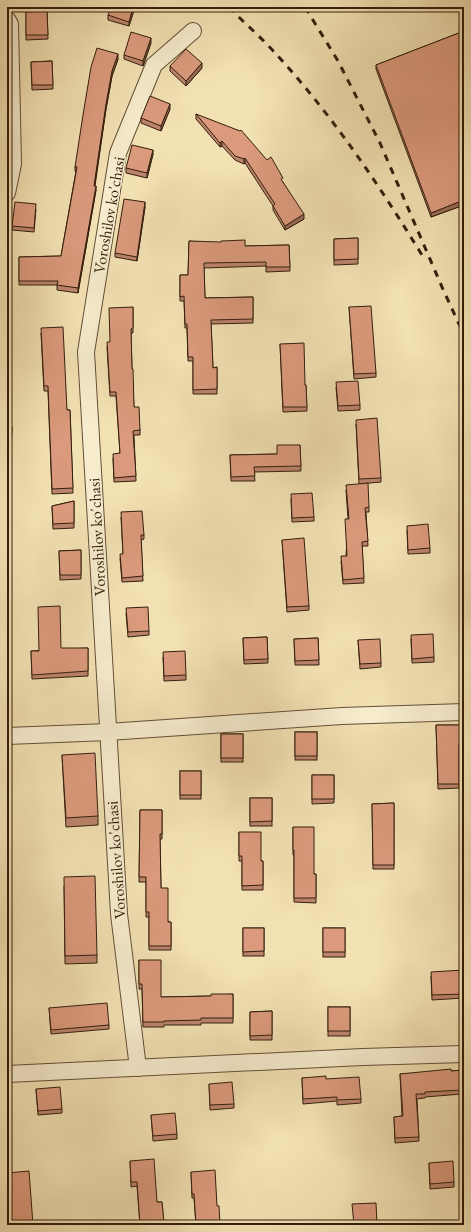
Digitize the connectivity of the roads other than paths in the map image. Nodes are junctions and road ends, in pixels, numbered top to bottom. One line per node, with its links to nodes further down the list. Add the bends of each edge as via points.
1 (7, 19): 3 (street, via 10,24 13,164)
2 (193, 31): 5 (street, Voroshilov ko'chasi, via 154,65 118,153 86,352)
3 (7, 193)
4 (464, 712): 5 (street, via 342,716)
5 (108, 732): 6 (street); 8 (street, Voroshilov ko'chasi, via 119,914)
6 (7, 736)
7 (464, 1054): 8 (street)
8 (138, 1068): 9 (street)
9 (7, 1074)

